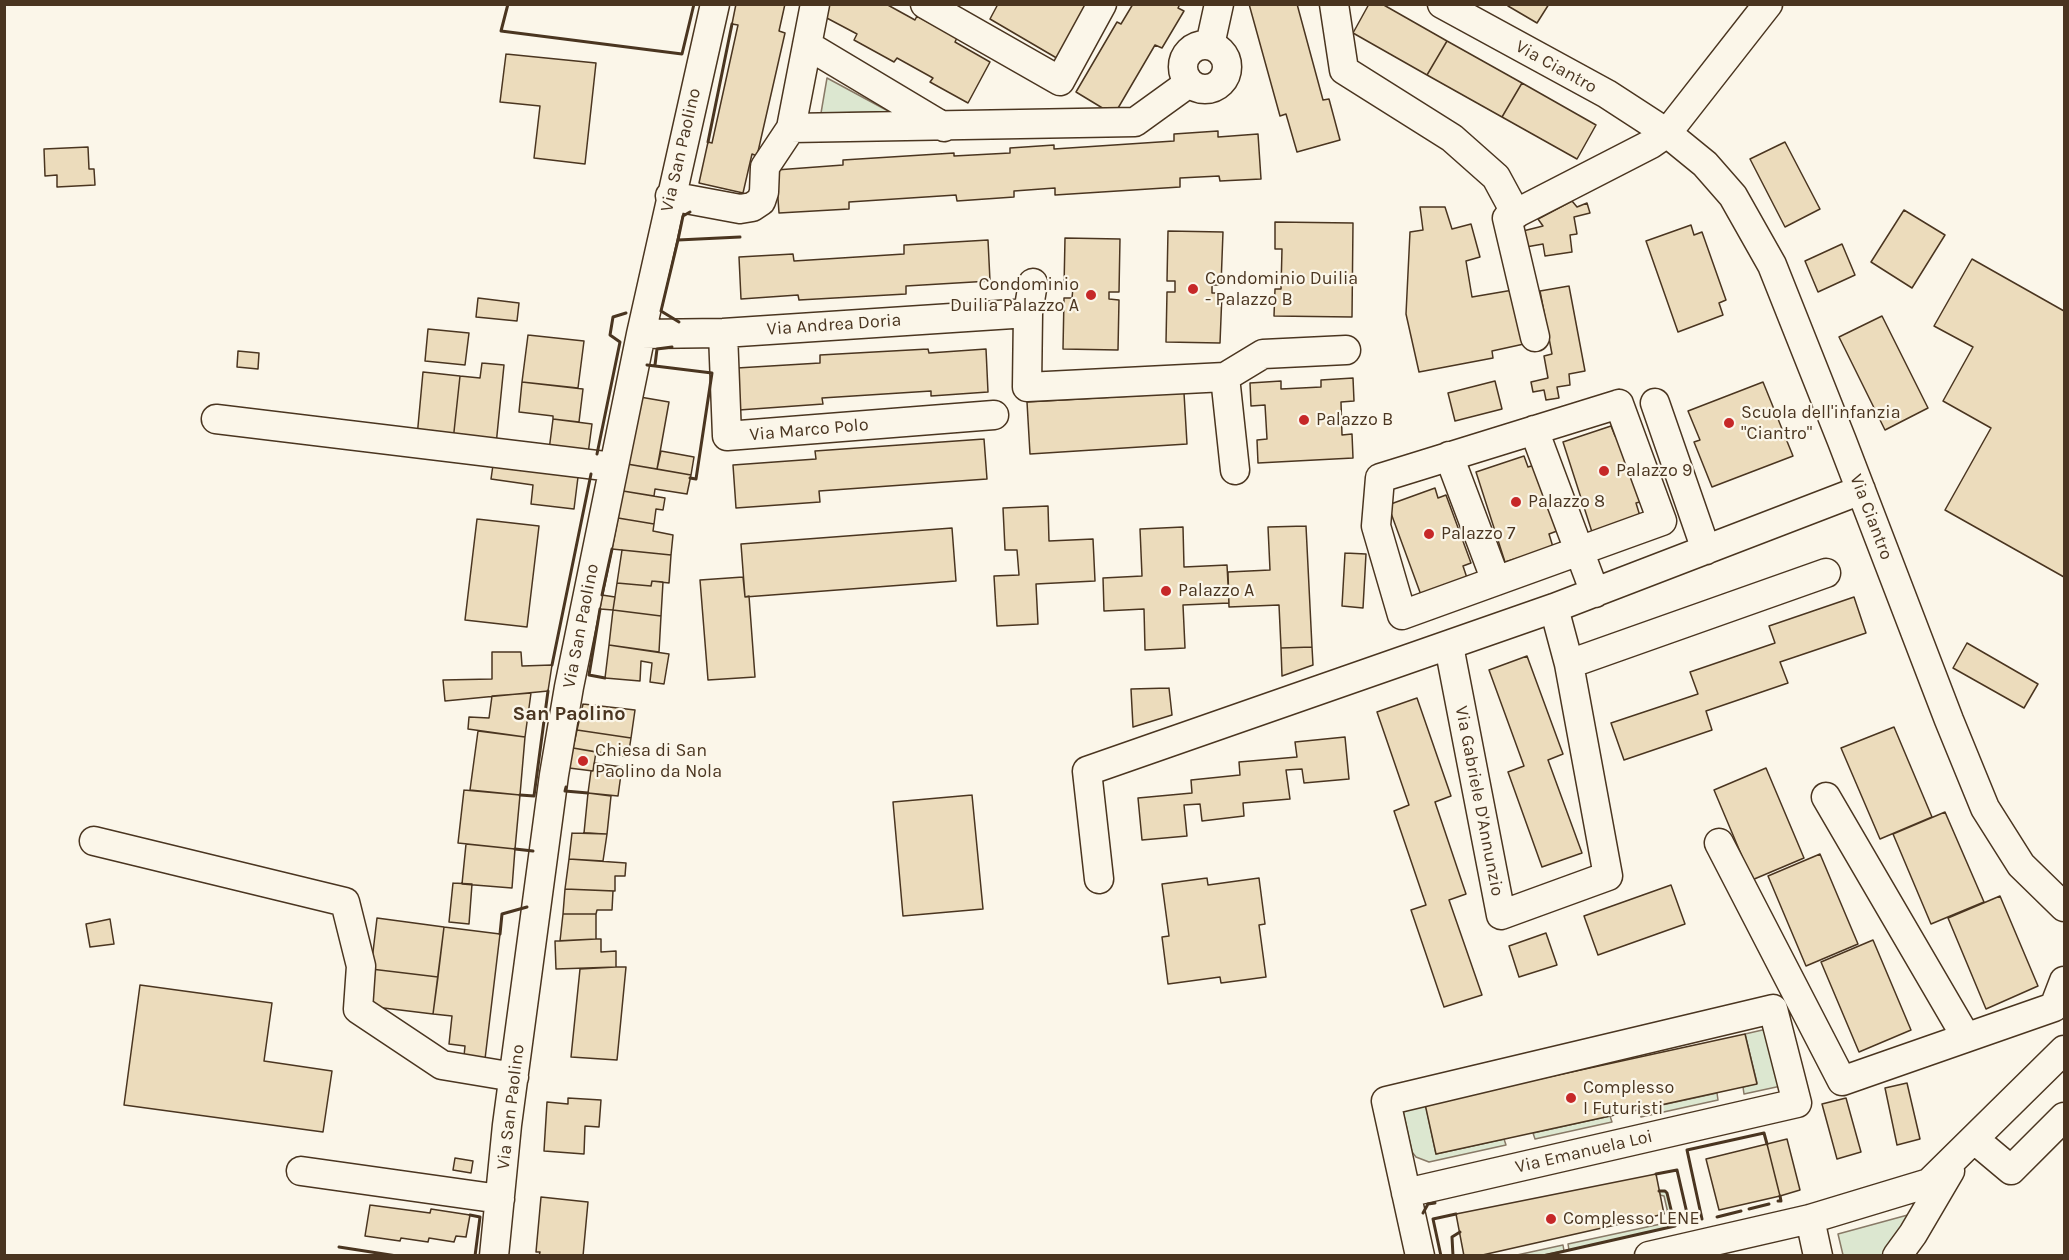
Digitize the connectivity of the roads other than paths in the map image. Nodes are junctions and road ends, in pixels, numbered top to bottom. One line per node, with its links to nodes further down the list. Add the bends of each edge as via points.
1 (715, 4): 13 (street, Via San Paolino)
2 (815, 4): 9 (street)
3 (925, 4): 4 (street, via 1060,81)
4 (1102, 4)
5 (1219, 4): 10 (street, via 1210,45 1227,60 1227,72 1221,82 1211,88 1189,83 1135,122)
6 (1334, 4): 14 (street, via 1344,70 1452,138 1496,177)
7 (1442, 4): 12 (street, Via Ciantro, via 1607,94)
8 (1768, 4): 12 (street)
9 (807, 45): 10 (street); 11 (street)
10 (944, 127): 11 (street)
11 (791, 128): 13 (street, via 765,167 764,192 761,201 752,207 740,209)
12 (1667, 133): 14 (street); 29 (street, Via Ciantro, via 1705,164 1733,196 1772,265)
13 (670, 195): 18 (street, Via San Paolino)
14 (1516, 214): 19 (street, via 1507,218)
15 (1033, 284): 16 (street)
16 (1028, 313): 17 (street, Via Andrea Doria); 21 (street, via 1027,387)
17 (723, 333): 18 (street, Via Andrea Doria); 23 (street, Via Marco Polo, via 727,436)
18 (641, 334): 27 (street, Via San Paolino)
19 (1535, 337)
20 (1346, 350): 21 (street, via 1263,354)
21 (1213, 377): 28 (street)
22 (1655, 403): 30 (street)
23 (994, 415)
24 (216, 419): 27 (street)
25 (1534, 430): 26 (street); 31 (street); 31 (street, via 1619,404 1662,522)
26 (1449, 456): 33 (street); 33 (street, via 1380,478 1376,526 1402,615)
27 (614, 467): 46 (street, Via San Paolino, via 554,775)
28 (1235, 470)
29 (1861, 490): 30 (street); 42 (street, Via Ciantro, via 1985,808 2021,865)
30 (1706, 550): 34 (street)
31 (1579, 551): 33 (street); 34 (street)
32 (1826, 573): 37 (street)
33 (1496, 581)
34 (1595, 593): 35 (street)
35 (1554, 608): 36 (street); 37 (street, Via Gabriele D'Annunzio)
36 (1449, 646): 37 (street, Via Gabriele D'Annunzio, via 1501,915 1608,876); 41 (street, via 1087,771)
37 (1569, 664)
38 (1826, 797): 44 (street)
39 (94, 841): 46 (street, via 345,902 361,966 358,1009 442,1065)
40 (1719, 843): 44 (street, via 1842,1081)
41 (1099, 879)
42 (2064, 907)
43 (2064, 981): 44 (street, via 2054,1007)
44 (1966, 1037)
45 (2064, 1050): 48 (street)
46 (514, 1077): 51 (street, Via San Paolino)
47 (2064, 1117): 48 (street, via 2010,1170)
48 (1966, 1148): 52 (street, via 1929,1183); 58 (street)
49 (301, 1171): 51 (street)
50 (1406, 1193): 50 (street, Via Emanuela Loi, via 1797,1103 1773,1009 1386,1101); 55 (street)
51 (500, 1199): 54 (street, Via San Paolino)
52 (1810, 1219): 53 (street); 57 (street)
53 (1764, 1243): 56 (street)
54 (494, 1256)
55 (1420, 1256)
56 (1649, 1256)
57 (1818, 1256)
58 (1897, 1256)

